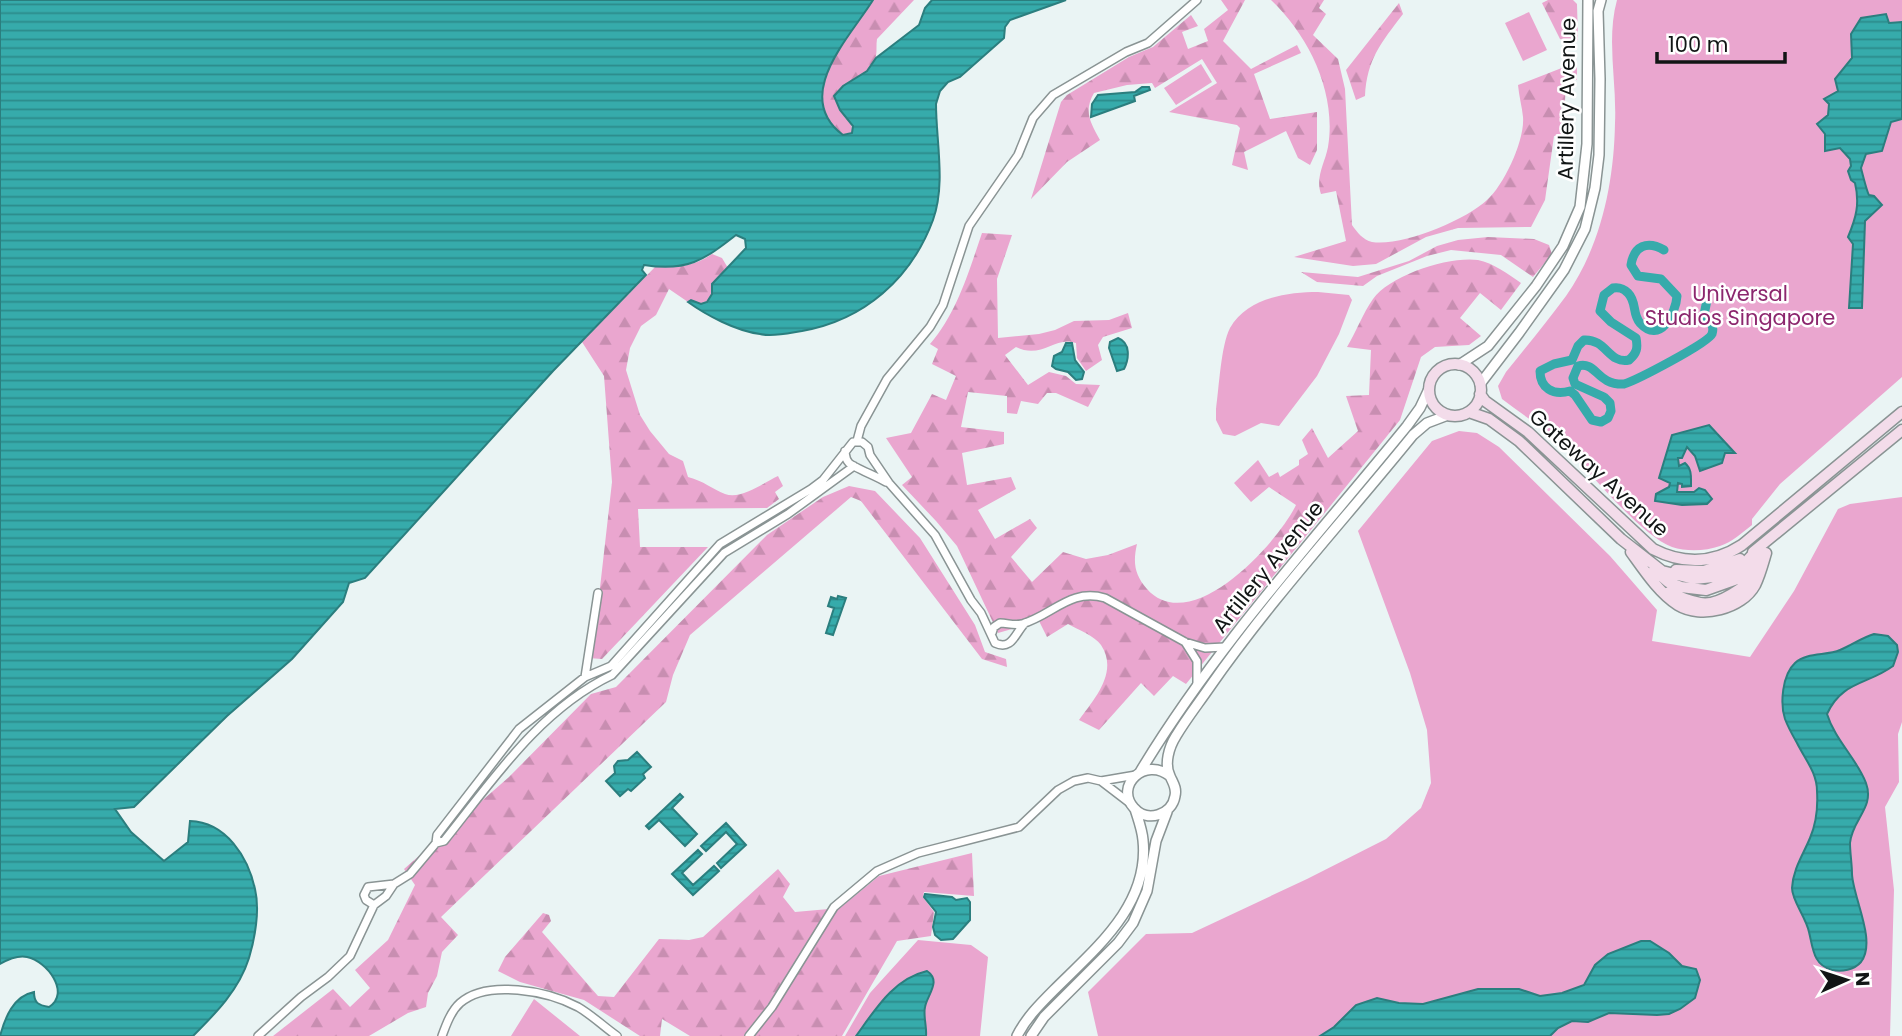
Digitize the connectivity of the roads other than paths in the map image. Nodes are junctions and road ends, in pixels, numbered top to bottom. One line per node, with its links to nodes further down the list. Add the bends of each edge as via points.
1 (1197, 0): 11 (street, via 1148,43 1053,95 1033,118 1018,155 969,226 943,305 887,379)
2 (1588, 0): 4 (street, Artillery Avenue, via 1587,144 1580,207 1563,246 1536,286 1488,346)
3 (1601, 0): 6 (street, Artillery Avenue, via 1598,156 1585,229 1573,255)
4 (1459, 365): 5 (main road, via 1438,370); 6 (main road, Gateway Avenue, via 1470,370)
5 (1429, 389): 9 (main road, via 1432,403); 31 (street, Artillery Avenue, via 1407,426)
6 (1480, 389): 7 (main road); 8 (main road, Gateway Avenue, via 1485,401 1528,432 1653,549 1693,561 1720,557 1742,545)
7 (1469, 412): 9 (main road); 18 (main road, Gateway Avenue, via 1489,419 1519,440)
8 (1902, 412)
9 (1448, 415): 37 (street, Artillery Avenue, via 1413,435 1238,646 1176,736 1168,758)
10 (1902, 430): 19 (main road, Gateway Avenue)
11 (857, 441): 12 (street); 13 (street, via 865,444)
12 (845, 451): 14 (street, via 848,462); 16 (street, via 823,480)
13 (870, 455): 14 (street, via 865,464); 15 (street)
14 (856, 466): 15 (street); 17 (street)
15 (889, 483): 24 (street, via 935,535)
16 (766, 516): 17 (street); 32 (street, via 720,544 611,666)
17 (782, 517): 35 (street, via 724,553 612,675 587,687 525,739)
18 (1621, 539): 20 (main road, Gateway Avenue); 22 (main road, Gateway Avenue)
19 (1762, 551): 20 (main road, Gateway Avenue, via 1704,571 1673,569); 20 (main road, Gateway Avenue, via 1743,575 1706,590 1668,582); 21 (main road, Gateway Avenue)
20 (1646, 560)
21 (1762, 567): 22 (main road, Gateway Avenue, via 1744,586 1714,603 1701,604); 22 (main road, Gateway Avenue, via 1749,593 1717,610 1690,610)
22 (1661, 589)
23 (598, 593): 32 (street)
24 (981, 613): 25 (street); 28 (street)
25 (1000, 623): 27 (street); 28 (street)
26 (1025, 623): 27 (street); 29 (street); 30 (street, via 1070,599 1091,594)
27 (1010, 625): 29 (street)
28 (992, 633): 29 (street, via 995,643 1002,646 1012,642)
29 (1014, 635)
30 (1185, 642): 31 (street); 33 (street, via 1197,661)
31 (1225, 647): 33 (street, Artillery Avenue)
32 (585, 677): 34 (street, via 519,729)
33 (1197, 686): 36 (street, Artillery Avenue)
34 (498, 758): 35 (street); 41 (street, via 437,835)
35 (506, 764): 41 (street, via 444,841)
36 (1138, 773): 37 (street, via 1156,769); 38 (street); 39 (street, Artillery Avenue, via 1128,792)
37 (1170, 776): 40 (street, Artillery Avenue, via 1176,793)
38 (1101, 780): 39 (street); 47 (street, via 1074,781 1058,790 1019,827 918,853 877,870 834,906)
39 (1133, 807): 40 (street, via 1155,816); 48 (street, via 1143,853 1128,908)
40 (1168, 810): 49 (street, Artillery Avenue, via 1156,841 1147,891 1133,923)
41 (436, 843): 42 (street, via 410,874)
42 (394, 884): 43 (street); 43 (street, via 368,887 366,900)
43 (374, 905): 44 (street, via 350,956)
44 (258, 1036)
45 (442, 1036): 46 (street, via 457,1005 466,998 518,989 577,1007)
46 (617, 1036)
47 (749, 1036)
48 (1017, 1036)
49 (1031, 1036)

